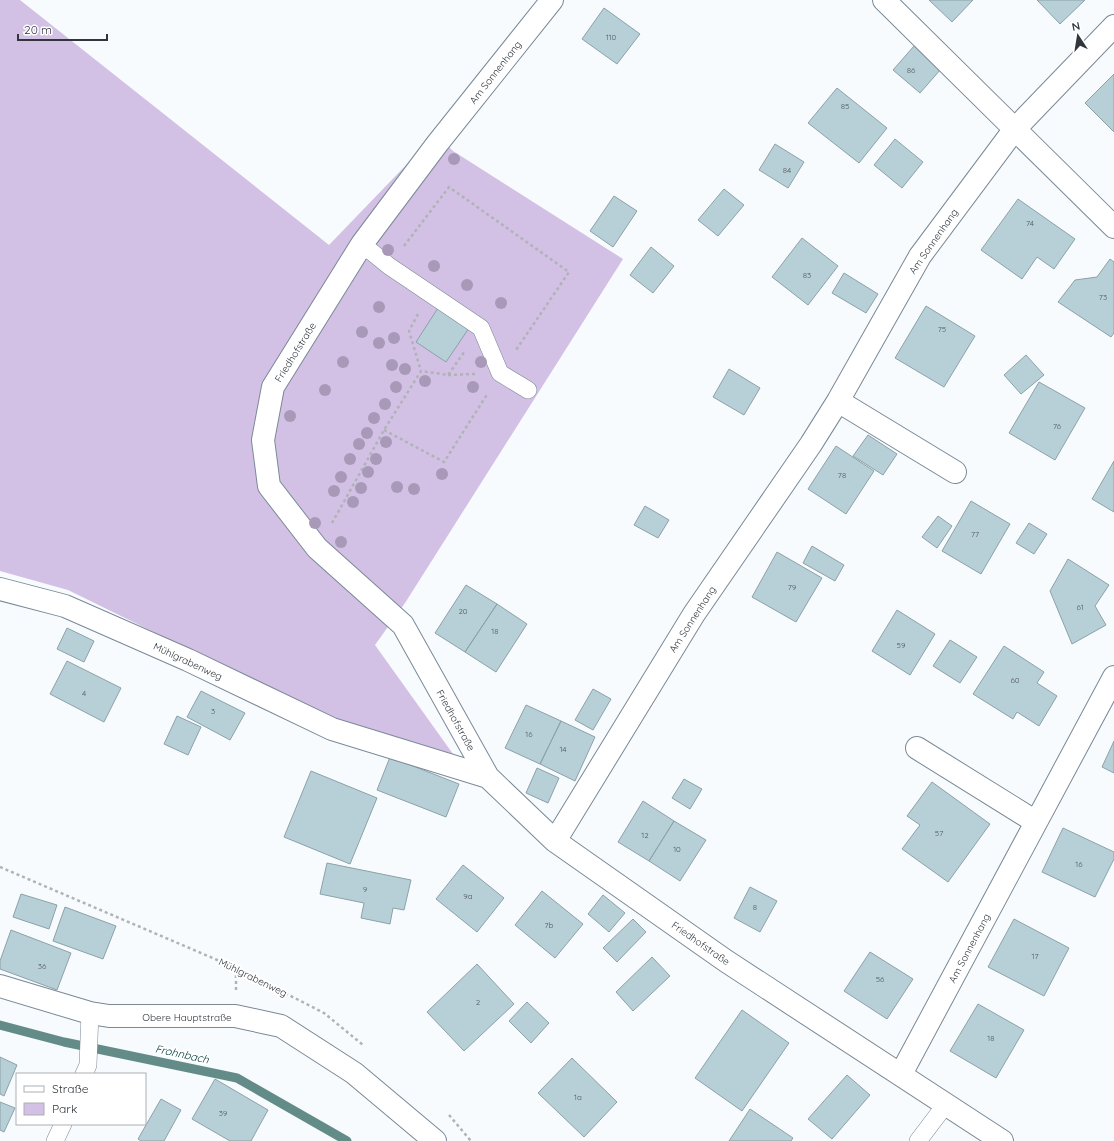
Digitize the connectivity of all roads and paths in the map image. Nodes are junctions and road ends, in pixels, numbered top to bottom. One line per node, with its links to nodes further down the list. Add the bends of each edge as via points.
1 (552, 0): 5 (street, Am Sonnenhang)
2 (884, 0): 4 (street)
3 (1114, 26): 4 (street, Am Sonnenhang)
4 (1014, 130): 6 (street); 12 (street, Am Sonnenhang, via 920,256)
5 (437, 144): 7 (street, Friedhofstraße)
6 (1114, 227)
7 (362, 244): 8 (lane); 14 (street, Friedhofstraße, via 273,387 263,440 269,486)
8 (429, 294): 9 (lane); 10 (path, via 409,331)
9 (481, 328): 10 (path, via 448,375); 11 (lane, via 500,373)
10 (421, 371): 14 (path, via 384,430)
11 (528, 390)
12 (838, 401): 13 (street); 20 (street, Am Sonnenhang, via 694,614)
13 (955, 472)
14 (317, 548): 18 (street, Friedhofstraße, via 403,625)
15 (0, 589): 18 (street, Mühlgrabenweg, via 65,606 188,660 332,730)
16 (1114, 677): 19 (street, Am Sonnenhang)
17 (917, 748): 19 (street)
18 (488, 777): 20 (street, Friedhofstraße)
19 (1036, 822): 26 (street, Am Sonnenhang)
20 (555, 841): 26 (street, Friedhofstraße, via 726,961)
21 (0, 867): 24 (path, Mühlgrabenweg, via 236,968 324,1013)
22 (0, 986): 23 (street, Obere Hauptstraße)
23 (90, 1013): 25 (lane); 31 (street, Obere Hauptstraße, via 108,1016 235,1016 282,1026 354,1073)
24 (366, 1047)
25 (86, 1070)
26 (901, 1074): 27 (street, Friedhofstraße)
27 (946, 1104): 33 (lane); 34 (street, Friedhofstraße)
28 (443, 1110): 32 (path, via 455,1120)
29 (63, 1125): 30 (lane)
30 (55, 1141)
31 (435, 1141)
32 (471, 1141)
33 (918, 1141)
34 (1002, 1141)

